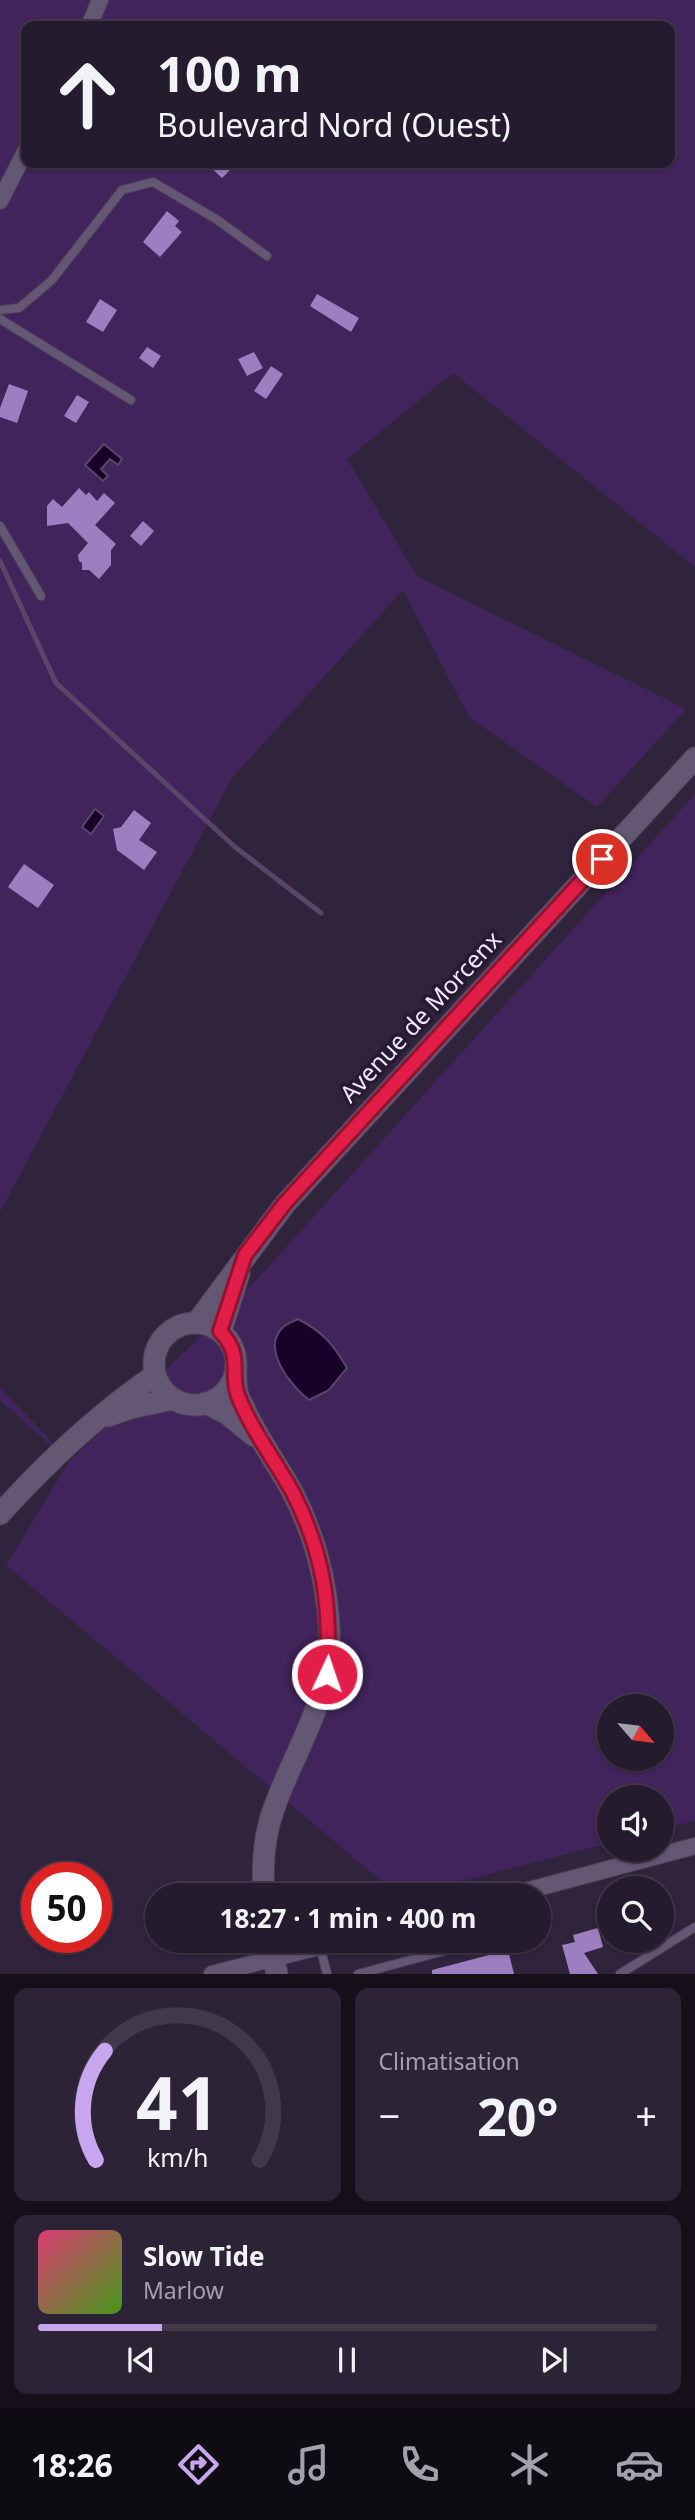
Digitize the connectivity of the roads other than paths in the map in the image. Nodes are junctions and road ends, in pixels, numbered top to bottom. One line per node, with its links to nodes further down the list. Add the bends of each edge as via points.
1 (100, 0): 2 (street)
2 (91, 21)
3 (21, 160): 4 (street)
4 (0, 201)
5 (267, 256): 6 (lane, via 153,183 122,190 52,279 19,309)
6 (0, 310)
7 (0, 318): 8 (lane)
8 (131, 400)
9 (0, 526): 10 (lane)
10 (41, 596)
11 (695, 758): 12 (main road, Avenue de Morcenx, via 285,1203)
12 (245, 1255): 13 (main road, Avenue de Morcenx); 14 (main road)
13 (197, 1322): 14 (main road); 16 (main road, via 172,1329 163,1338 156,1349)
14 (220, 1331): 15 (main road, via 229,1340)
15 (236, 1364): 18 (main road, via 227,1389); 20 (main road, via 237,1392)
16 (155, 1375): 17 (main road); 19 (main road)
17 (173, 1399): 18 (main road); 19 (main road)
18 (205, 1403): 20 (main road)
19 (99, 1419): 21 (main road, via 48,1462)
20 (259, 1439): 23 (main road, via 310,1529 327,1596 329,1630 320,1702 277,1801 265,1841)
21 (0, 1514)
22 (695, 1846): 24 (street)
23 (263, 1883)
24 (551, 1884)
25 (695, 1927): 33 (lane)
26 (294, 1953): 29 (street)
27 (322, 1953): 31 (lane)
28 (436, 1953): 32 (lane)
29 (273, 1958): 30 (street)
30 (212, 1974)
31 (327, 1974)
32 (358, 1974)
33 (620, 1974)

